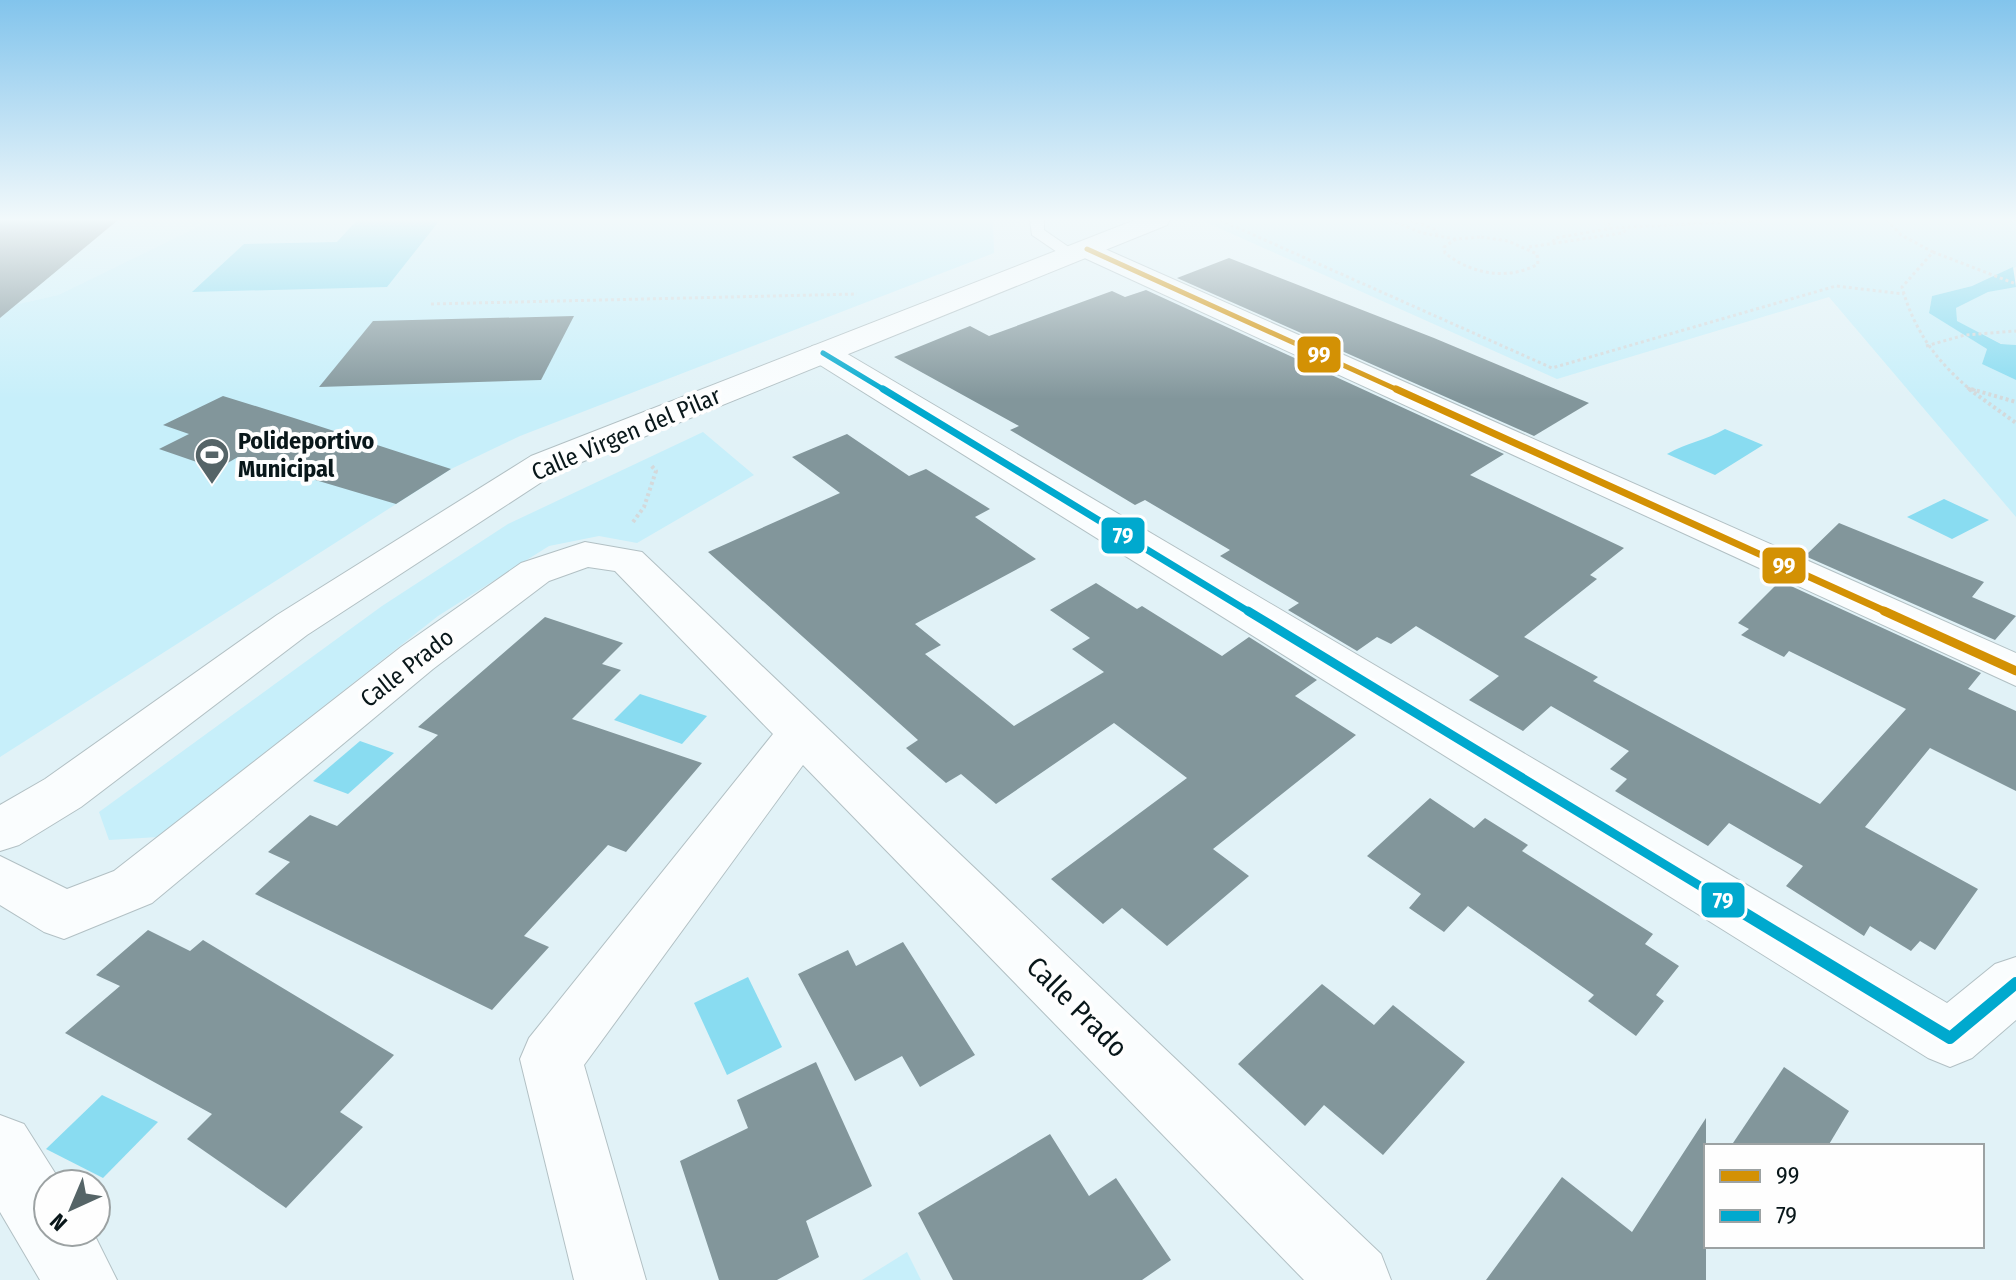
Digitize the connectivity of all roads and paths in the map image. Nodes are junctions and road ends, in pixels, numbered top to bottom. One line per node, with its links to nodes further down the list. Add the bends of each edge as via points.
1 (1009, 280): 10 (street, Calle Virgen del Pilar)
2 (1141, 280): 16 (street)
3 (1354, 280): 6 (path, via 1552,368 1836,286)
4 (1908, 280): 6 (path)
5 (866, 294): 7 (path)
6 (1904, 294): 9 (path)
7 (431, 304)
8 (2016, 331): 9 (path)
9 (1925, 346): 11 (path)
10 (823, 353): 14 (street, Calle Virgen del Pilar); 22 (street, via 1950,1038)
11 (1962, 386): 12 (path); 13 (path)
12 (2016, 402)
13 (2016, 423)
14 (622, 433): 15 (path, via 656,471 644,507); 18 (street, Calle Virgen del Pilar, via 544,464 292,625)
15 (605, 557): 17 (street, Calle Prado, via 628,561); 21 (street, Calle Prado, via 585,554 535,572 417,658 133,887 64,915)
16 (2016, 671)
17 (800, 734): 27 (street, via 551,1059); 28 (street, Calle Prado)
18 (63, 793): 19 (street, Calle Virgen del Pilar); 20 (street, Calle Virgen del Pilar)
19 (0, 830)
20 (0, 852)
21 (0, 878)
22 (2016, 983)
23 (0, 1148): 24 (street)
24 (32, 1200)
25 (62, 1248): 26 (street)
26 (81, 1280)
27 (610, 1280)
28 (1355, 1280)

